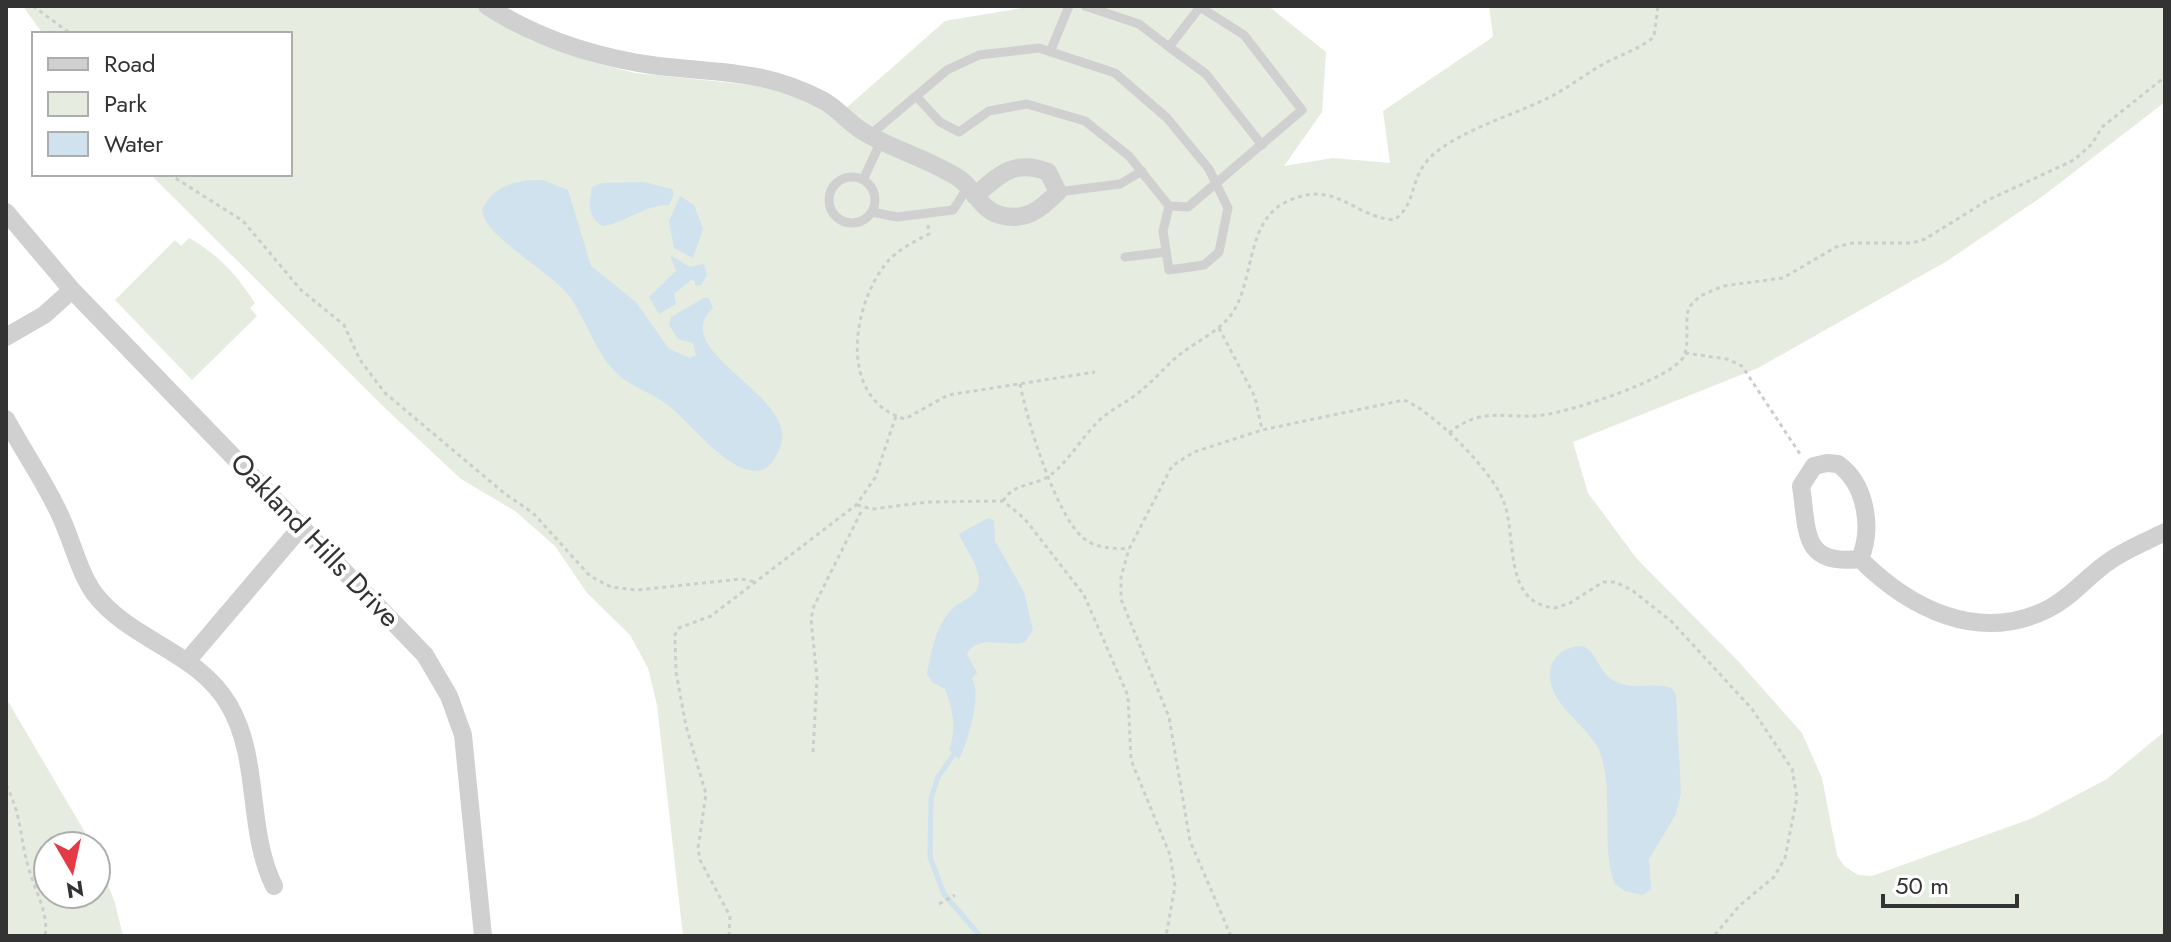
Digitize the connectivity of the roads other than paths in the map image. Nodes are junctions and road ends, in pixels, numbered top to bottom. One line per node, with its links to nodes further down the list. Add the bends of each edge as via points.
1 (487, 6): 7 (street, via 524,27 594,53 776,79 826,102)
2 (1069, 6): 5 (lane)
3 (1085, 6): 4 (lane, via 1139,24)
4 (1169, 47): 8 (lane, via 1206,74); 8 (lane, via 1200,7 1244,35 1302,110)
5 (1050, 52): 6 (lane, via 1039,48 979,55 947,70); 11 (lane, via 1115,73 1167,118)
6 (916, 96): 7 (lane); 9 (lane, via 940,122 959,132 989,111 1027,104 1085,121)
7 (876, 138): 10 (lane); 12 (street, via 948,172)
8 (1262, 145): 11 (lane)
9 (1142, 171): 13 (lane, via 1120,184); 14 (lane)
10 (863, 180): 16 (lane, via 875,198); 16 (lane, via 848,177 835,184 830,206 838,218 852,223)
11 (1217, 184): 14 (lane, via 1188,207); 17 (lane, via 1228,208 1219,252 1204,265 1169,270)
12 (972, 192): 13 (street, via 989,211 1021,218); 13 (street, via 1001,171 1022,165 1048,172); 16 (lane, via 953,210 897,217)
13 (1058, 192)
14 (1169, 206): 17 (lane, via 1163,231)
15 (6, 212): 19 (street, Oakland Hills Drive)
16 (872, 212)
17 (1166, 252): 18 (lane)
18 (1125, 257)
19 (72, 290): 20 (street, via 44,315); 22 (street, Oakland Hills Drive)
20 (6, 337)
21 (6, 419): 25 (street, via 60,513 94,592 120,619)
22 (302, 526): 25 (street); 27 (street, Oakland Hills Drive, via 425,655 449,696 463,735 470,782)
23 (2165, 532): 24 (street, via 2110,561 2046,610 1999,622 1951,619 1927,611 1886,585)
24 (1860, 559): 24 (street, via 1866,536 1860,486 1838,464 1814,466 1801,486 1810,543 1821,558)
25 (188, 660): 26 (street, via 228,702 240,732 261,855)
26 (274, 886)
27 (483, 936)

